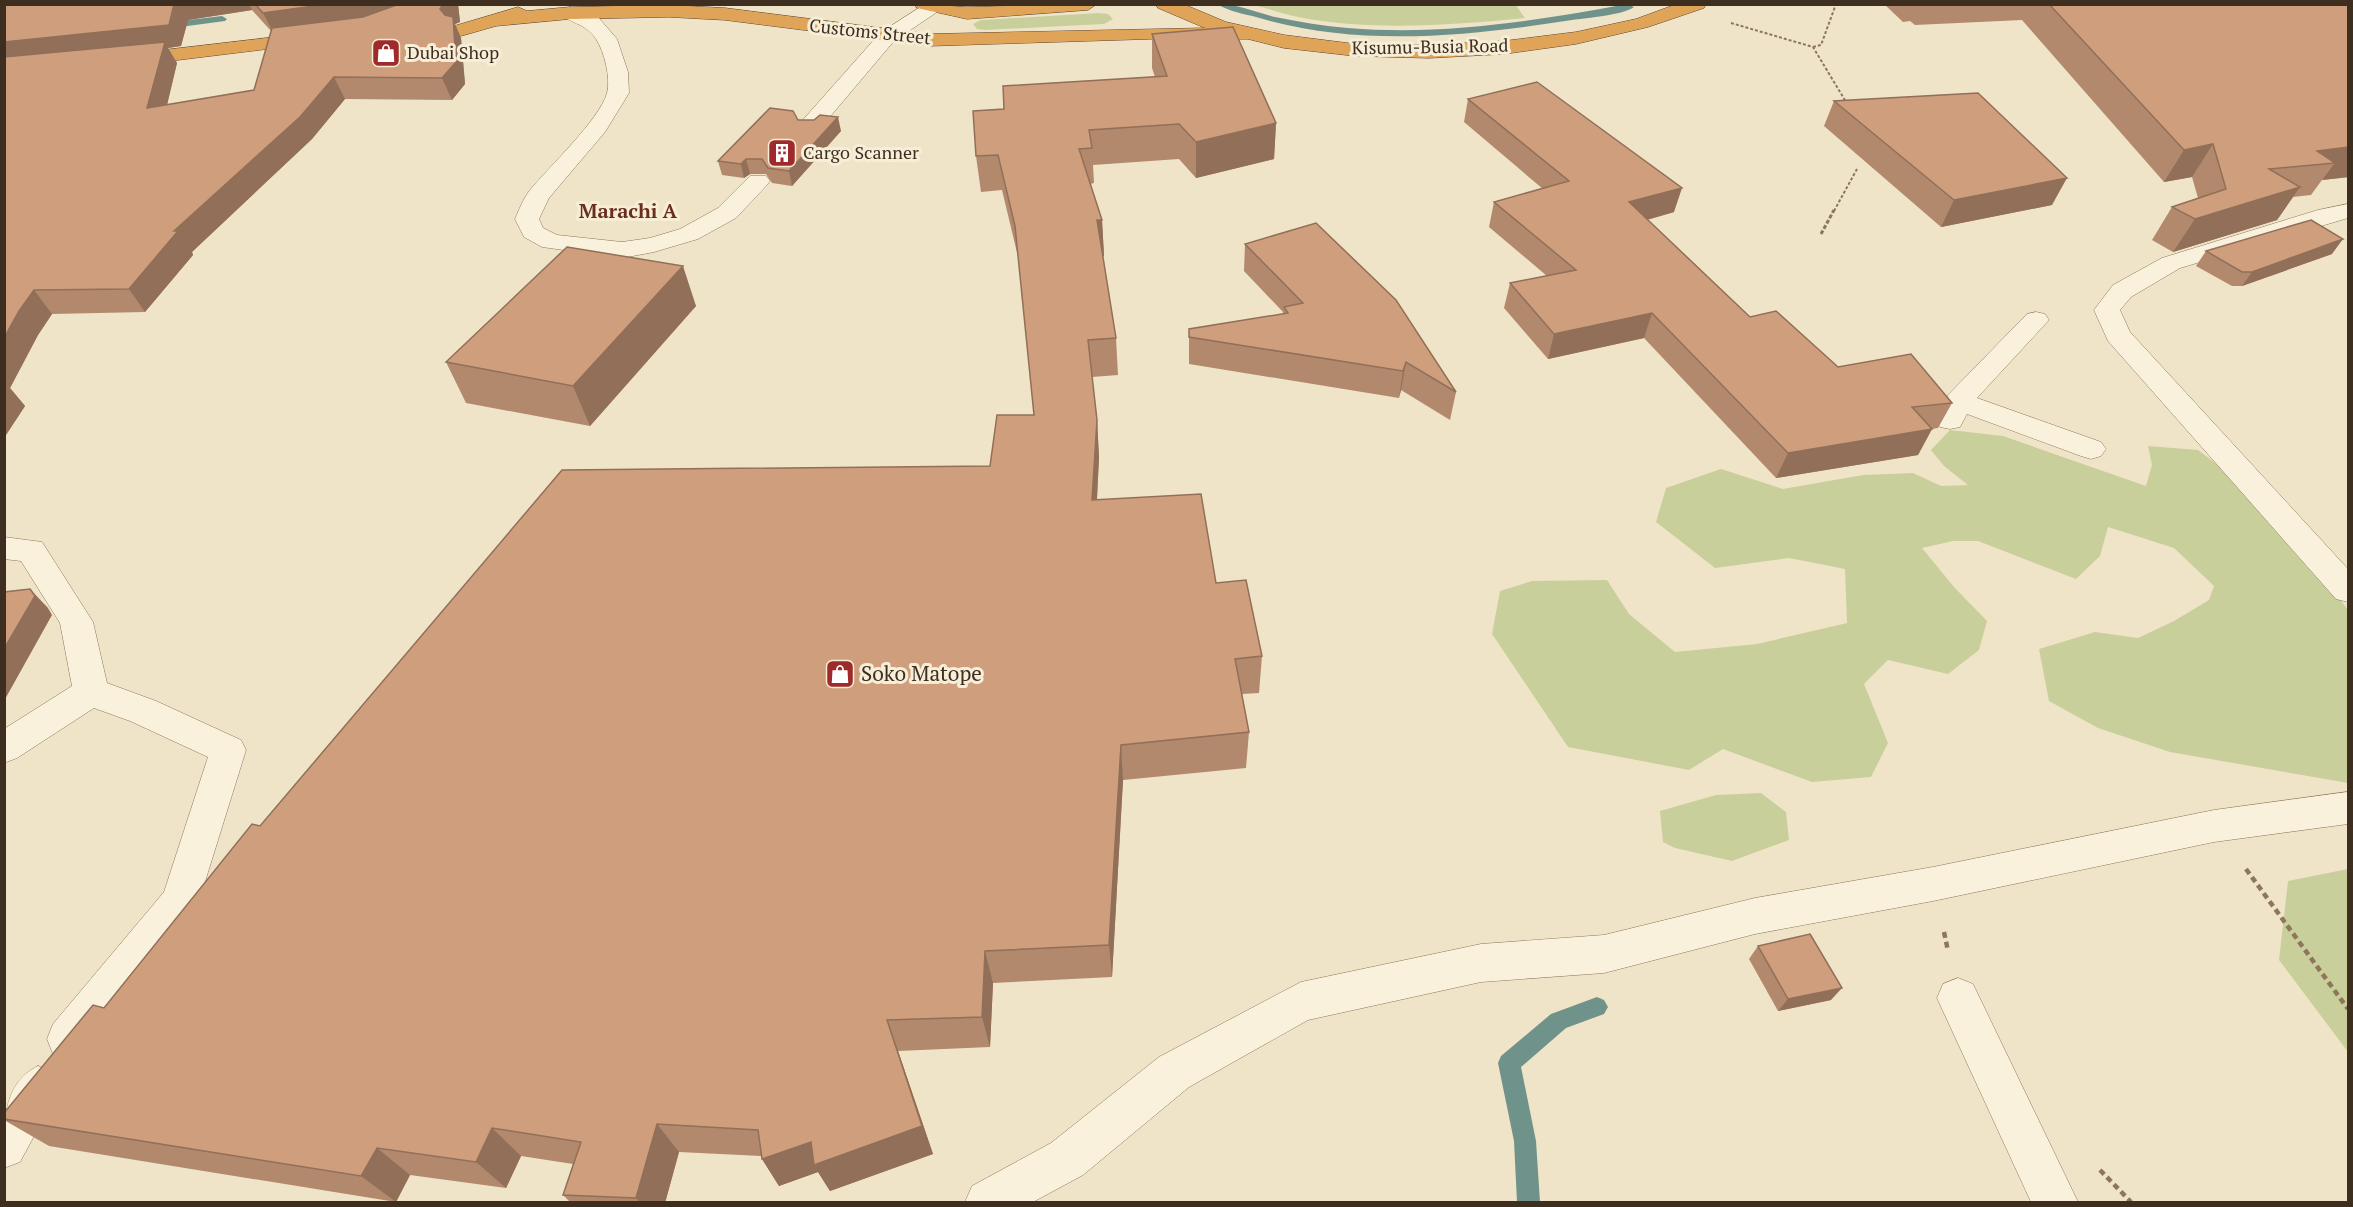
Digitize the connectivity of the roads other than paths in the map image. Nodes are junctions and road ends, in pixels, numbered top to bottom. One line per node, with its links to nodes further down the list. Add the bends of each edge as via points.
1 (543, 4): 7 (highway, Customs Street)
2 (1088, 4): 4 (highway, Customs Street, via 967,13)
3 (1165, 4): 9 (highway, Kisumu-Busia Road, via 1187,16)
4 (929, 6): 11 (street)
5 (1691, 7): 9 (highway, Kisumu-Busia Road, via 1664,18 1598,34 1487,49 1388,51 1311,46)
6 (570, 13): 7 (highway, Customs Street); 11 (highway, Customs Street, via 725,14); 14 (street, via 591,21 608,39 618,72 618,93 597,127 538,196 527,219 533,232 551,242 622,250 654,245 689,234 727,213)
7 (497, 20): 8 (highway, Customs Street)
8 (461, 30)
9 (1244, 34): 11 (highway, Customs Street, via 942,40)
10 (329, 36): 12 (highway)
11 (887, 37): 13 (street)
12 (106, 62)
13 (809, 127)
14 (758, 181)
15 (2349, 211): 19 (street, via 2327,214 2171,263 2122,291 2107,310 2118,335)
16 (2036, 320): 17 (street, via 1954,412)
17 (2091, 448)
18 (4, 548): 20 (street, via 31,550 76,622)
19 (2349, 590)
20 (91, 692): 21 (street); 24 (street, via 228,750 181,901 60,1048)
21 (4, 748)
22 (2349, 808): 25 (street, via 2214,826 1755,916 1604,954 1481,963 1301,1002 1174,1072 1067,1159)
23 (1958, 998): 26 (street)
24 (4, 1146)
25 (988, 1203)
26 (2055, 1203)

